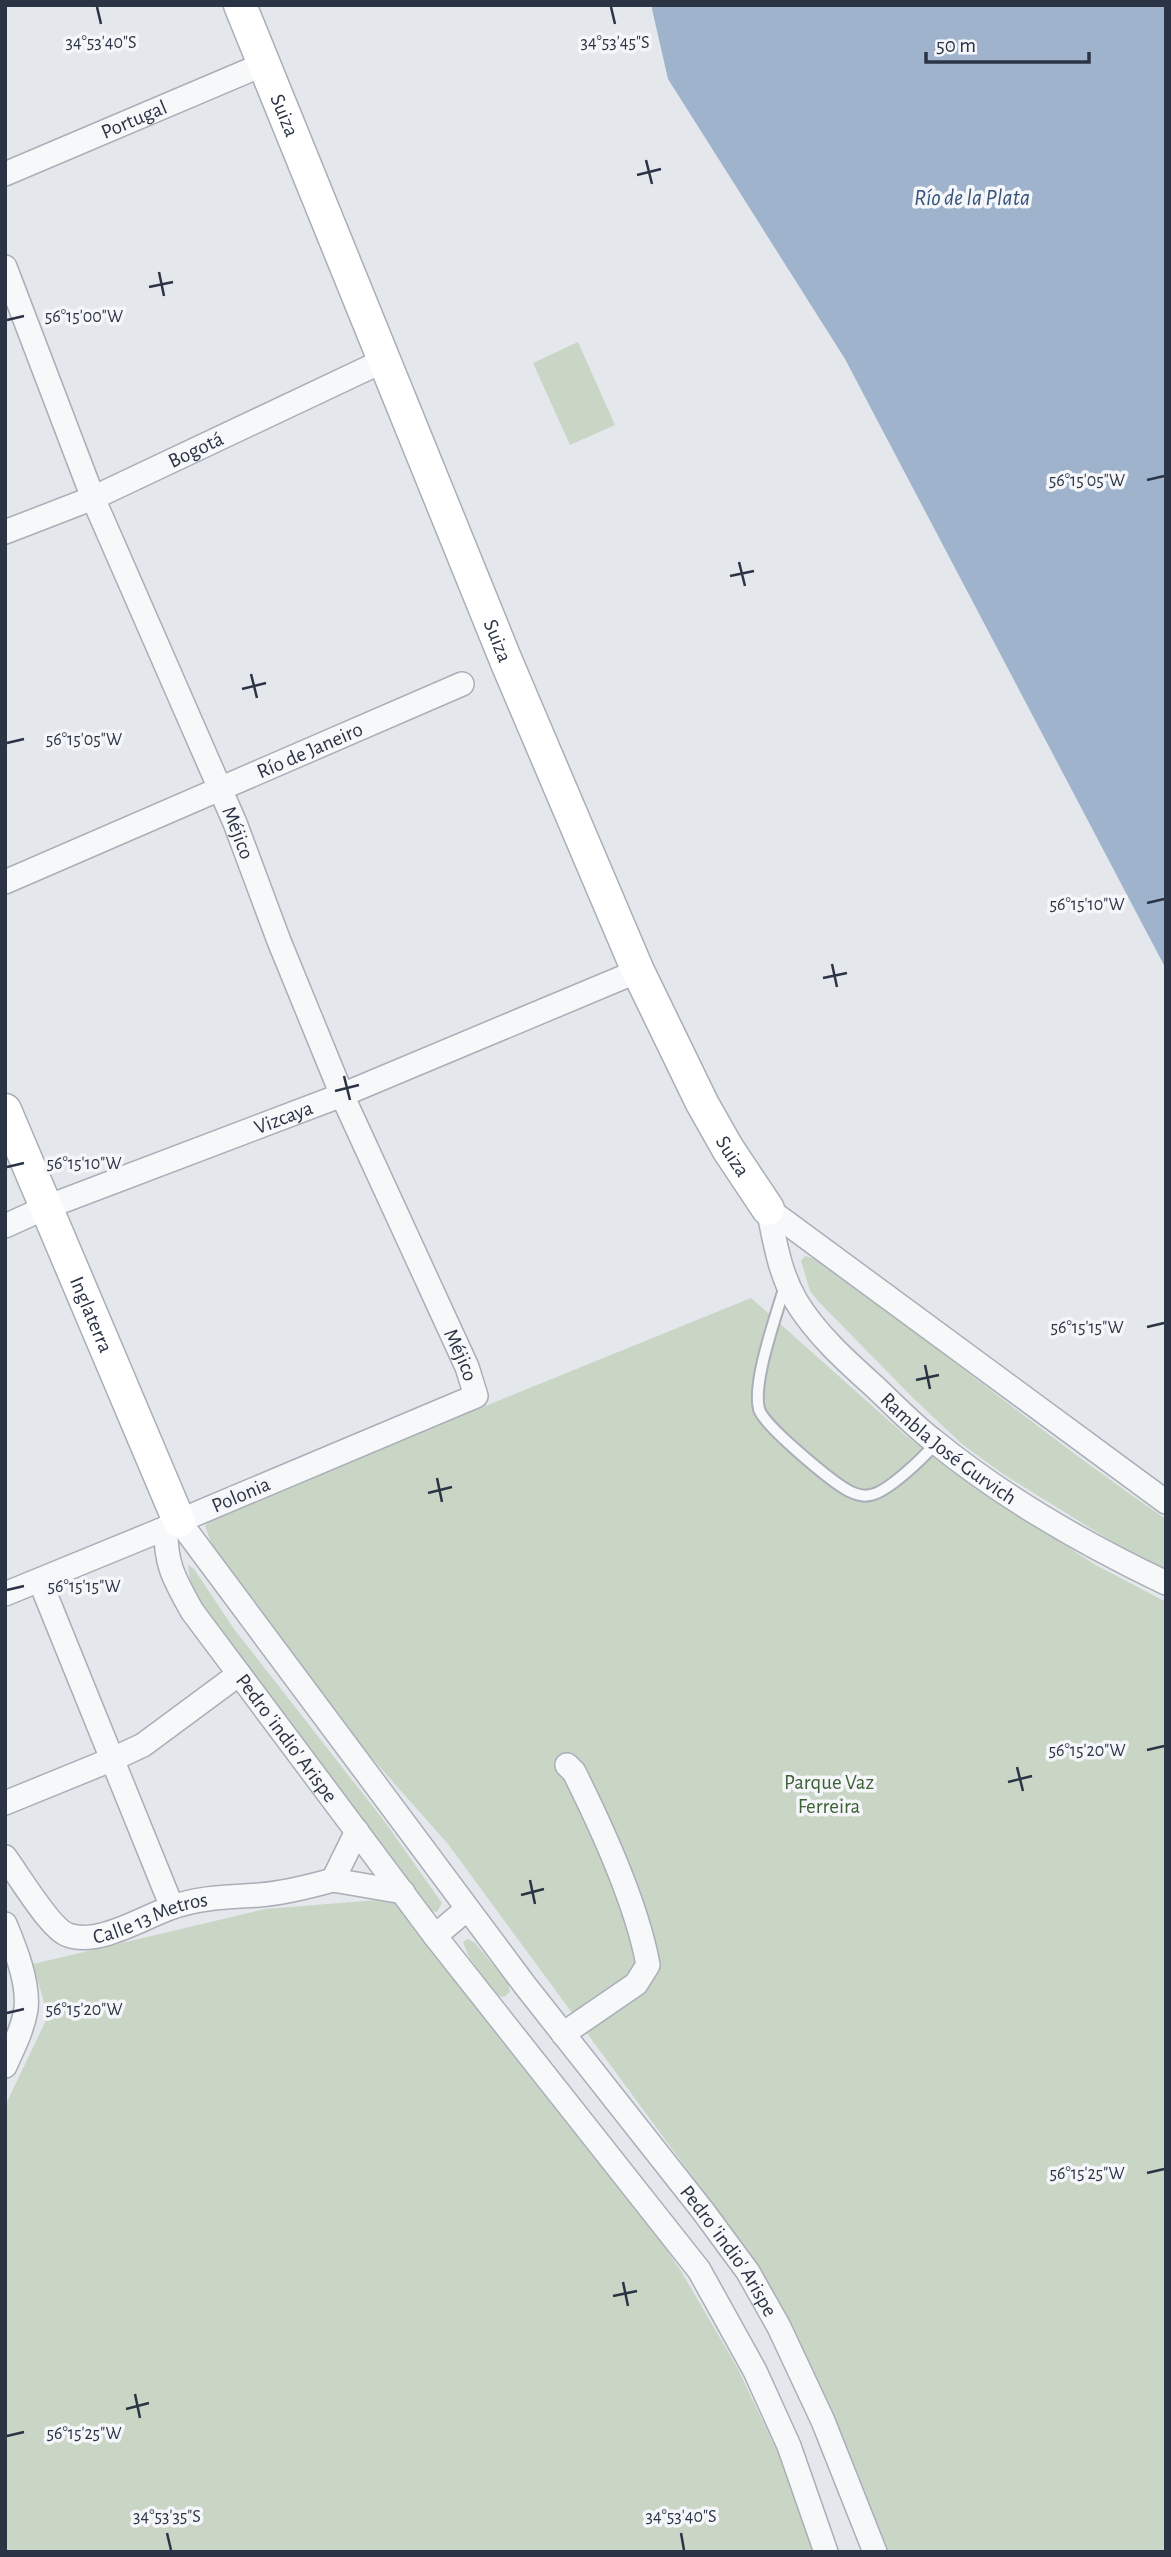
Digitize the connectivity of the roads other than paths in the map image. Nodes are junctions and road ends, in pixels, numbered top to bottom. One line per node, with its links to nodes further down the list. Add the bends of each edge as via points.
1 (240, 5): 2 (street, Suiza)
2 (264, 64): 3 (street, Portugal); 5 (street, Suiza)
3 (5, 174)
4 (5, 267): 6 (street, Méjico)
5 (385, 360): 6 (street, Bogotá); 11 (street, Suiza)
6 (93, 498): 7 (street, Bogotá); 9 (street, Méjico)
7 (5, 532)
8 (462, 684): 9 (street, Río de Janeiro)
9 (220, 789): 10 (street, Río de Janeiro); 12 (street, Méjico)
10 (5, 882)
11 (638, 971): 12 (street, Vizcaya); 15 (street, Suiza, via 702,1104)
12 (342, 1095): 14 (street, Vizcaya); 18 (street, Méjico, via 467,1367)
13 (5, 1110): 14 (street, Inglaterra)
14 (47, 1207): 16 (street, Vizcaya); 21 (street, Inglaterra)
15 (768, 1209): 17 (street, Suiza); 20 (street)
16 (5, 1226)
17 (782, 1272): 19 (street, Rambla José Gurvich, via 808,1319 837,1353); 19 (lane, via 757,1388 760,1411 777,1431 849,1491 871,1496 908,1471)
18 (476, 1396): 21 (street, Polonia)
19 (936, 1443): 23 (street, Rambla José Gurvich, via 1104,1554)
20 (1166, 1502)
21 (173, 1525): 22 (street, Polonia); 25 (street, Pedro 'indio' Arispe, via 166,1555 178,1586); 34 (street, Pedro 'indio' Arispe)
22 (40, 1581): 24 (street, Polonia); 26 (street)
23 (1166, 1583)
24 (5, 1594)
25 (239, 1674): 26 (street, via 143,1745); 29 (street, Pedro 'indio' Arispe)
26 (113, 1759): 28 (street); 33 (street)
27 (567, 1765): 39 (street, via 603,1833 644,1941 648,1965 636,1983)
28 (5, 1803)
29 (357, 1831): 31 (street); 32 (street, Pedro 'indio' Arispe)
30 (5, 1857): 33 (street, Calle 13 Metros, via 56,1929 69,1936 93,1937)
31 (333, 1880): 32 (street, Calle 13 Metros); 33 (street, Calle 13 Metros, via 299,1890 219,1897)
32 (403, 1892): 36 (street, Pedro 'indio' Arispe)
33 (172, 1907)
34 (467, 1909): 36 (street); 37 (street, Pedro 'indio' Arispe)
35 (5, 1924): 40 (street, via 26,2000 23,2022)
36 (435, 1936): 38 (street, Pedro 'indio' Arispe)
37 (524, 1984): 38 (street); 39 (street, Pedro 'indio' Arispe)
38 (493, 2009): 41 (street, Pedro 'indio' Arispe, via 699,2270 755,2371 789,2446)
39 (563, 2034): 42 (street, Pedro 'indio' Arispe, via 748,2272 823,2421)
40 (5, 2066)
41 (826, 2552)
42 (875, 2552)

